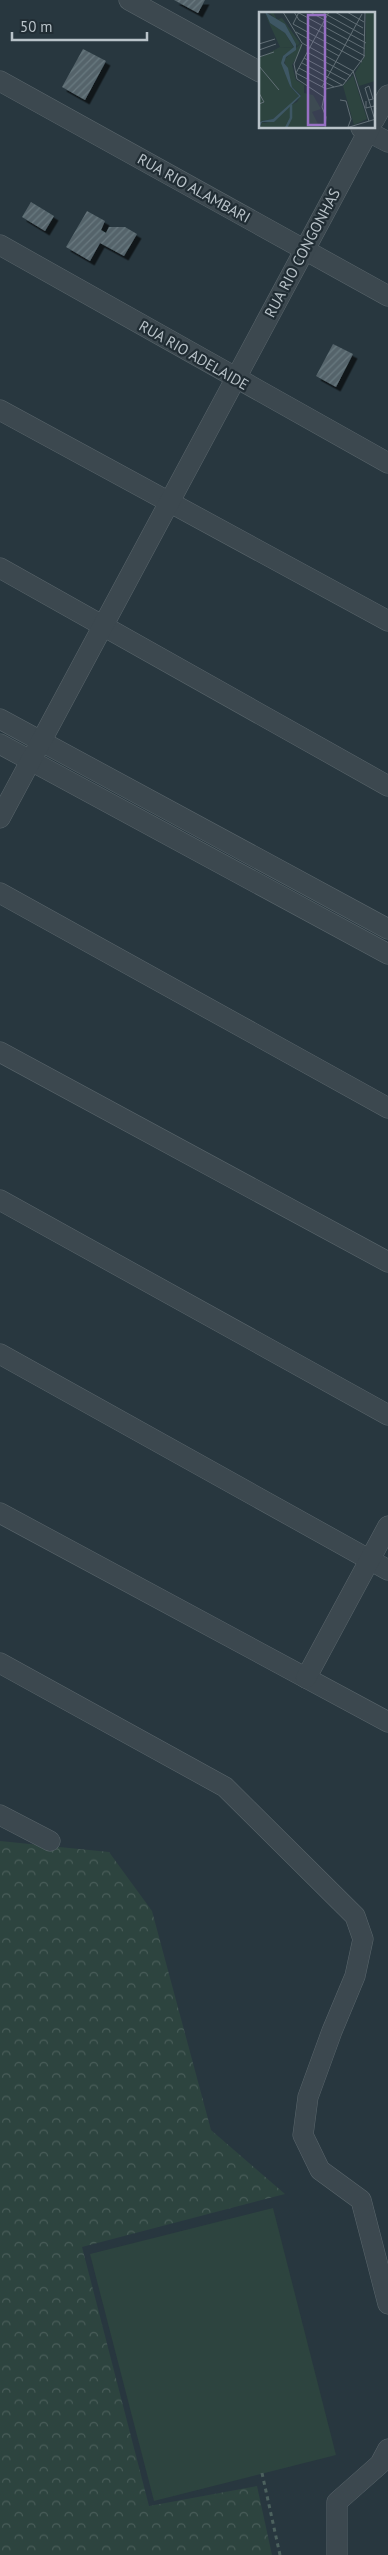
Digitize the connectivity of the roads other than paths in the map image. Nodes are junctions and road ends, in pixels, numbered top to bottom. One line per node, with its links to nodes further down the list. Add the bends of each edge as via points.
1 (129, 0): 2 (street)
2 (259, 71)
3 (0, 81): 10 (street, RUA RIO ALAMBARI)
4 (388, 95): 5 (street, RUA RIO CONGONHAS)
5 (376, 114)
6 (367, 129): 10 (street, RUA RIO CONGONHAS)
7 (371, 129): 8 (street)
8 (388, 142)
9 (0, 245): 12 (street, RUA RIO ADELAIDE)
10 (304, 248): 11 (street, RUA RIO ALAMBARI); 12 (street, RUA RIO CONGONHAS)
11 (388, 296)
12 (236, 380): 14 (street, RUA RIO ADELAIDE); 15 (street, RUA RIO CONGONHAS)
13 (0, 410): 15 (street)
14 (388, 463)
15 (170, 503): 17 (street); 18 (street, RUA RIO CONGONHAS)
16 (0, 568): 18 (street)
17 (388, 621)
18 (103, 628): 20 (street, RUA RIO CONGONHAS); 23 (street)
19 (0, 719): 20 (street)
20 (42, 741): 22 (street, RUA RIO CONGONHAS); 26 (street)
21 (0, 744): 22 (street)
22 (31, 761): 24 (street, RUA RIO CONGONHAS); 27 (street)
23 (388, 786)
24 (0, 818)
25 (0, 893): 29 (street)
26 (388, 930)
27 (388, 954)
28 (0, 1052): 31 (street)
29 (388, 1108)
30 (0, 1200): 33 (street)
31 (388, 1262)
32 (0, 1354): 36 (street)
33 (388, 1415)
34 (0, 1513): 39 (street)
35 (388, 1526): 36 (street)
36 (370, 1560): 37 (street); 39 (street)
37 (388, 1570)
38 (0, 1663): 43 (street, via 225,1787 355,1916 363,1939 355,1976 308,2097 304,2135 320,2170 361,2200)
39 (306, 1678): 40 (street)
40 (388, 1722)
41 (0, 1814): 42 (street)
42 (50, 1841)
43 (388, 2304)
44 (388, 2449): 45 (street, via 380,2464 337,2502)
45 (337, 2555)

